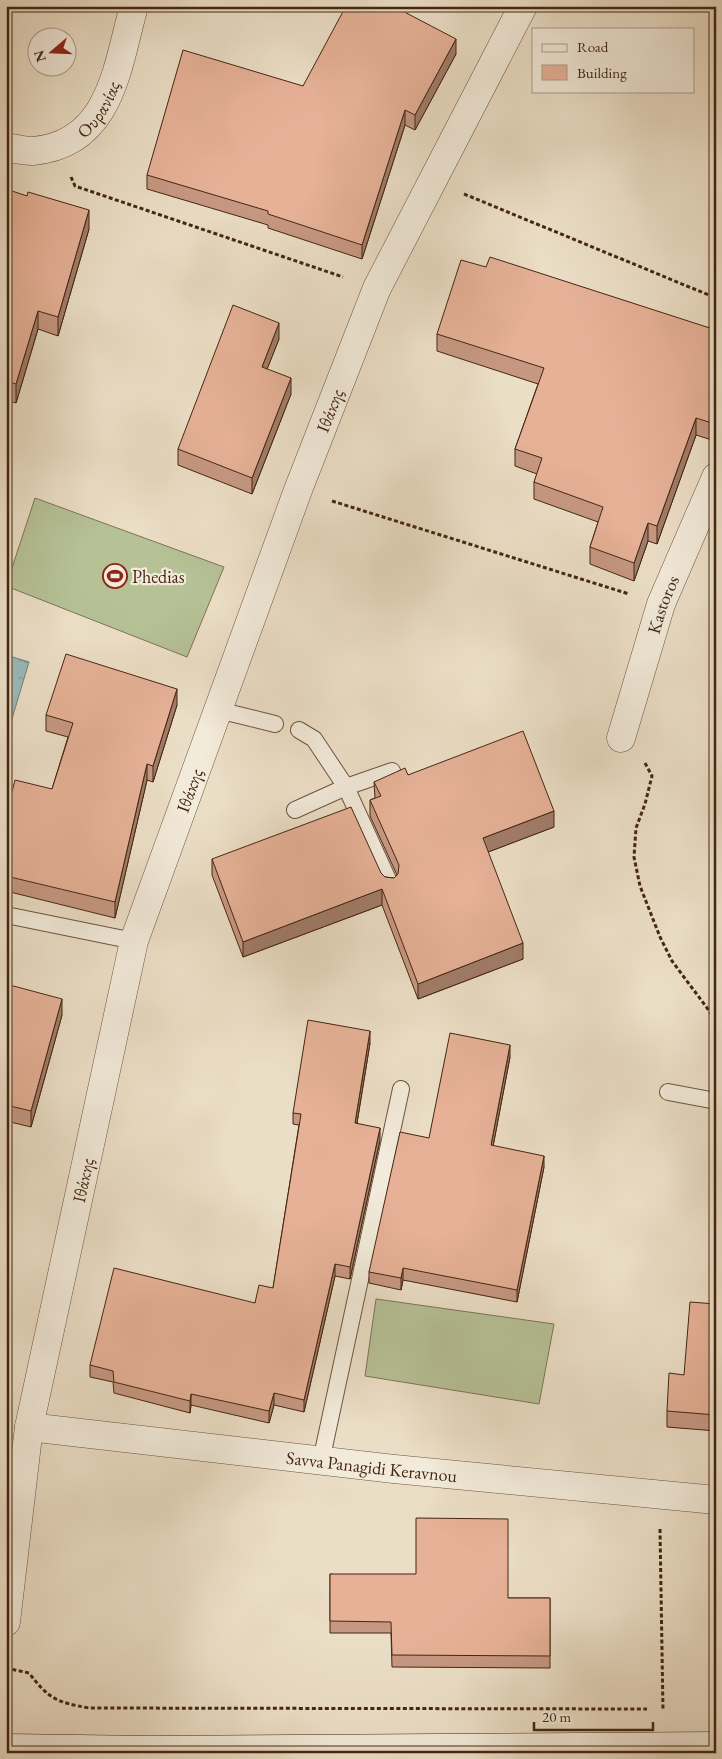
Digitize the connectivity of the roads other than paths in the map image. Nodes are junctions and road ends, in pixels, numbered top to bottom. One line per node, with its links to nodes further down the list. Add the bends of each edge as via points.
1 (134, 6): 3 (street, Ουρανίας, via 110,95 97,117 79,135 56,147 31,151)
2 (523, 6): 5 (street, Ιθάκης, via 377,288 298,490)
3 (6, 147)
4 (716, 477): 8 (street, Kastoros, via 661,604)
5 (218, 710): 6 (lane); 14 (street, Ιθάκης)
6 (275, 724)
7 (299, 730): 10 (lane, via 314,739)
8 (621, 738)
9 (392, 771): 10 (lane)
10 (346, 787): 11 (lane); 12 (lane)
11 (295, 810)
12 (390, 884)
13 (6, 915): 14 (lane)
14 (134, 941): 18 (street, Ιθάκης)
15 (401, 1089): 19 (lane)
16 (668, 1092): 17 (lane)
17 (716, 1102)
18 (29, 1427): 19 (street, Savva Panagidi Keravnou); 21 (street, Ιθάκης)
19 (321, 1461): 20 (street, Savva Panagidi Keravnou)
20 (716, 1500)
21 (6, 1622)
22 (716, 1746): 24 (street)
23 (18, 1750): 24 (street)
24 (563, 1750)

